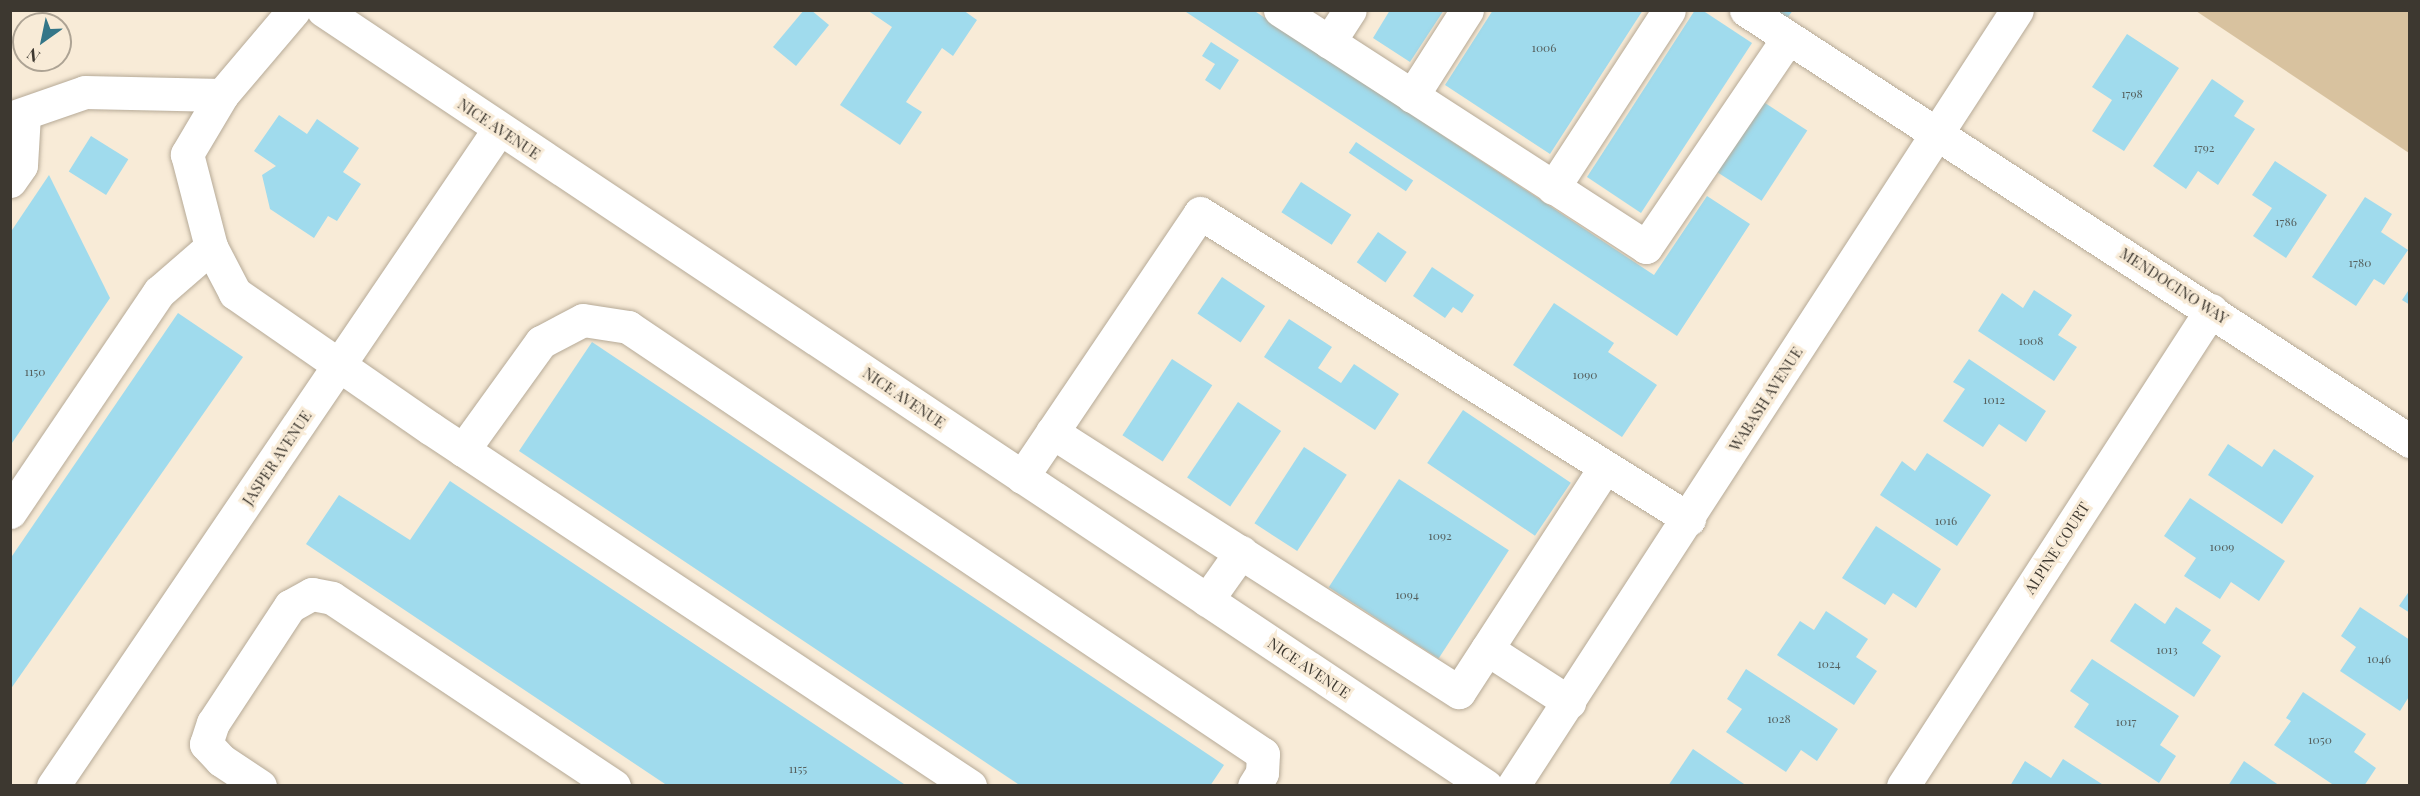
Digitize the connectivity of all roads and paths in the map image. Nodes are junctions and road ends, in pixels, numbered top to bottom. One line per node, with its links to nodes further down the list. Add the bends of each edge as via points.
1 (294, 10): 11 (street)
2 (322, 10): 14 (street, NICE AVENUE)
3 (1280, 10): 10 (street)
4 (1350, 10): 10 (street)
5 (1467, 10): 12 (street)
6 (1669, 10): 17 (street)
7 (1746, 10): 9 (street, MENDOCINO WAY)
8 (2017, 10): 15 (street, WABASH AVENUE)
9 (1788, 38): 15 (street, MENDOCINO WAY); 17 (street, via 1646,247)
10 (1329, 42): 12 (street)
11 (222, 94): 13 (street, via 85,92); 18 (street, via 187,154)
12 (1412, 96): 17 (street)
13 (17, 116): 16 (street, via 21,165)
14 (499, 129): 20 (street, JASPER AVENUE); 25 (street, NICE AVENUE)
15 (1936, 134): 19 (street, MENDOCINO WAY); 27 (street, WABASH AVENUE)
16 (10, 180)
17 (1553, 188)
18 (211, 247): 20 (street, via 235,293); 26 (street, via 159,292)
19 (2211, 310): 22 (street, MENDOCINO WAY); 39 (street, ALPINE COURT)
20 (339, 367): 23 (street); 32 (street, JASPER AVENUE)
21 (1052, 432): 24 (street, via 1200,213); 25 (street); 28 (street)
22 (2409, 441)
23 (463, 450): 35 (street); 36 (street, via 542,342 583,320 628,327 1263,754 1262,773)
24 (1605, 467): 27 (street); 30 (street)
25 (1022, 477): 29 (street, NICE AVENUE)
26 (10, 512)
27 (1689, 519): 31 (street, WABASH AVENUE)
28 (1241, 552): 29 (street); 30 (street, via 1459,692)
29 (1207, 600): 37 (street, NICE AVENUE)
30 (1486, 650): 31 (street)
31 (1569, 702): 38 (street, WABASH AVENUE)
32 (53, 786)
33 (260, 786): 34 (street, via 221,760 206,744 213,723 290,606 312,594 332,598)
34 (614, 786)
35 (970, 786)
36 (1254, 786)
37 (1486, 786)
38 (1514, 786)
39 (1903, 786)

